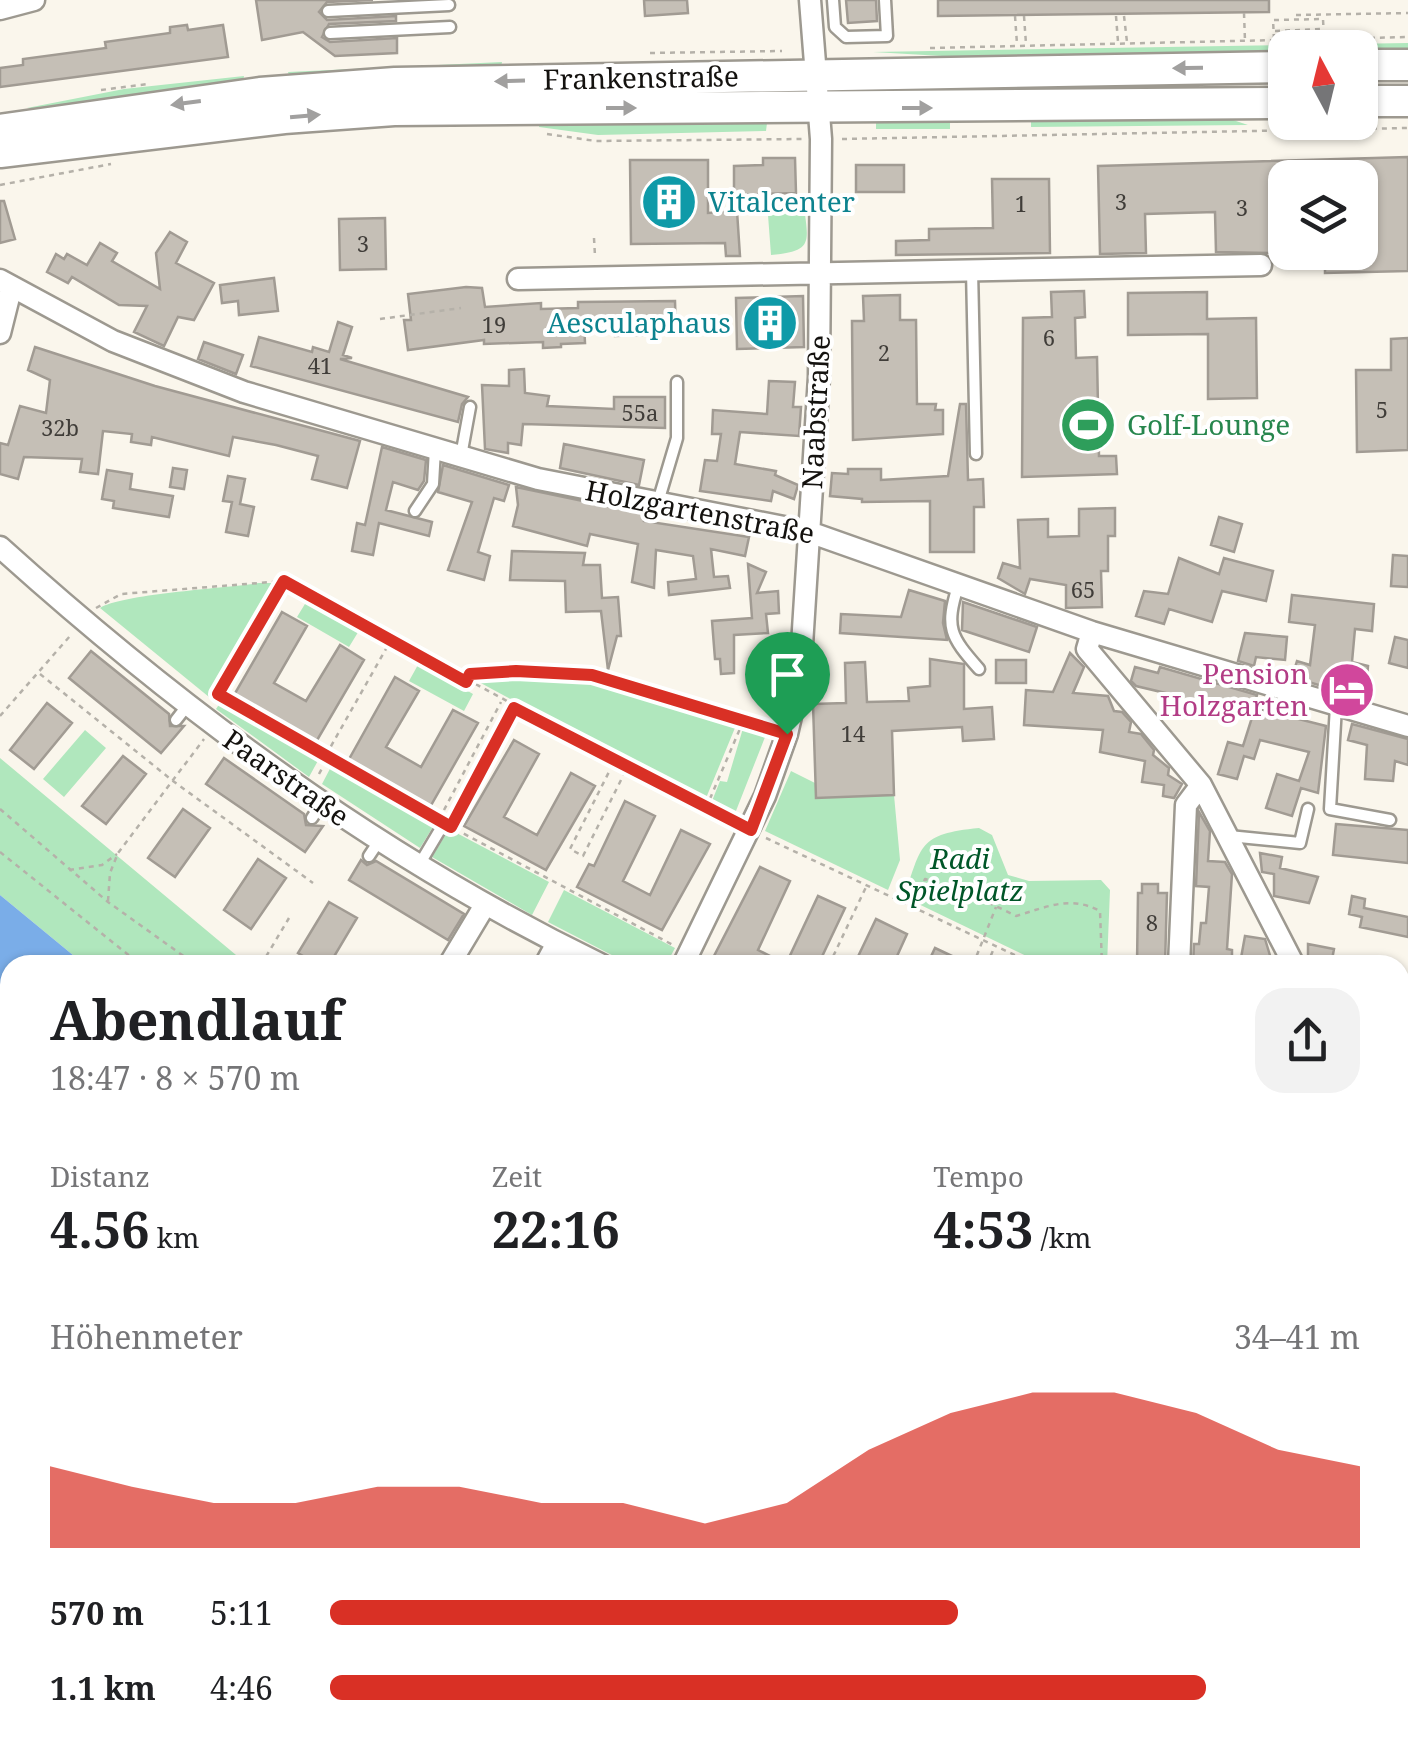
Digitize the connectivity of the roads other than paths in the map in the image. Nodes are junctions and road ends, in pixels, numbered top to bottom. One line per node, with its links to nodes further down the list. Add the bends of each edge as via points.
1 (34, 0): 6 (street)
2 (810, 0): 13 (street, Naabstraße)
3 (833, 0): 4 (lane, via 835,27 846,38 887,36)
4 (885, 0)
5 (449, 5): 7 (lane)
6 (0, 10)
7 (328, 11)
8 (450, 27): 9 (lane)
9 (330, 34)
10 (1268, 54): 13 (main road, Frankenstraße, one-way to 13)
11 (1408, 64): 12 (main road)
12 (1378, 65)
13 (817, 75): 17 (street, Naabstraße); 18 (main road, Frankenstraße, one-way to 18, via 321,88)
14 (1408, 101): 15 (main road)
15 (1378, 102)
16 (1268, 103): 17 (main road, Frankenstraße, one-way to 16)
17 (820, 124): 19 (main road, Frankenstraße, one-way to 17, via 394,110); 22 (street, Naabstraße)
18 (0, 130)
19 (0, 152)
20 (1262, 265): 21 (street)
21 (972, 269): 22 (street); 29 (lane)
22 (820, 272): 23 (street); 33 (street, Naabstraße)
23 (518, 278)
24 (6, 284): 25 (street); 28 (street, Holzgartenstraße, via 164,364)
25 (0, 333)
26 (678, 382): 31 (lane, via 677,438)
27 (470, 407): 30 (lane)
28 (435, 448): 30 (street, Holzgartenstraße); 32 (lane, via 433,484)
29 (976, 454)
30 (461, 456): 31 (street, Holzgartenstraße)
31 (658, 502): 33 (street, Holzgartenstraße)
32 (415, 511)
33 (809, 532): 35 (street, Holzgartenstraße); 51 (street, Naabstraße, via 800,677 787,734 751,830)
34 (0, 547): 45 (street, Paarstraße, via 182,712 214,727 374,849)
35 (959, 584): 36 (street, Holzgartenstraße); 37 (lane, via 948,618 959,646)
36 (1092, 632): 38 (street, Holzgartenstraße); 40 (street, via 1087,649)
37 (979, 669)
38 (1336, 706): 39 (street, Holzgartenstraße); 42 (lane, via 1330,809)
39 (1408, 726)
40 (1202, 785): 44 (street); 52 (street, via 1186,806)
41 (1308, 809): 44 (lane, via 1300,843)
42 (1390, 820)
43 (444, 824): 45 (lane)
44 (1228, 836): 53 (street)
45 (418, 866): 46 (street, Paarstraße)
46 (485, 905): 47 (street, Paarstraße); 48 (street)
47 (557, 943): 49 (street); 50 (street, Paarstraße)
48 (454, 955)
49 (550, 955)
50 (582, 955)
51 (688, 955)
52 (1179, 955)
53 (1289, 955)

